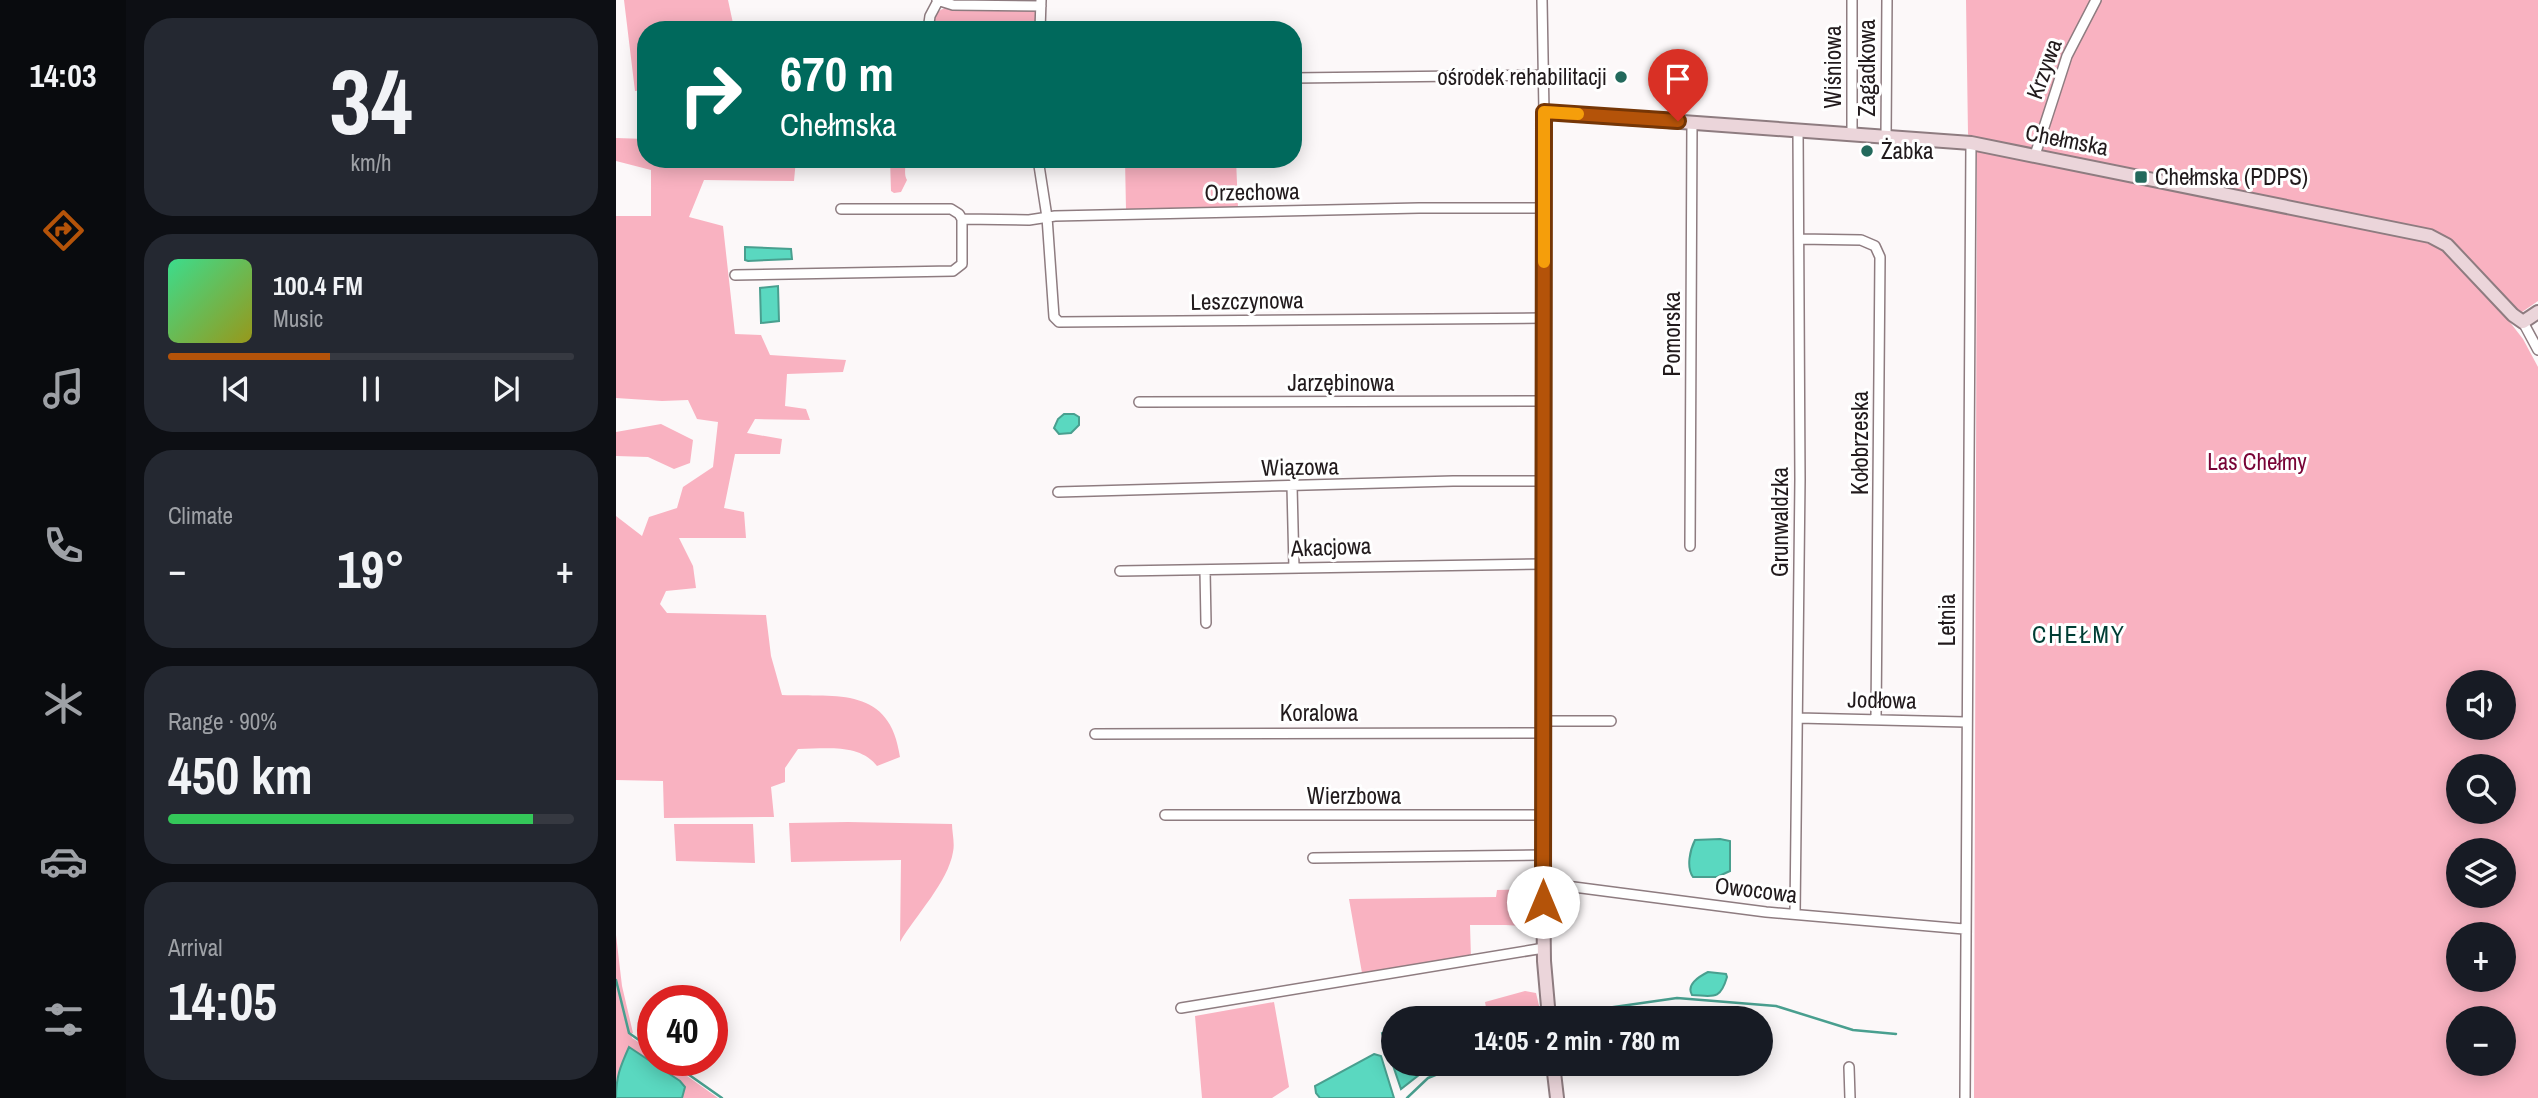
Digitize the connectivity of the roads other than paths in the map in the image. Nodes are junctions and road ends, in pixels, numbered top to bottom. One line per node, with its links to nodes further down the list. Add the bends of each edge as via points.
1 (1542, 0): 9 (street)
2 (1852, 0): 14 (street, Wiśniowa)
3 (1886, 0): 15 (street, Zagadkowa)
4 (2096, 0): 17 (street, Krzywa, via 2067,55)
5 (938, 1): 6 (street, via 953,5); 7 (street)
6 (1041, 3): 8 (street)
7 (929, 21)
8 (1040, 21)
9 (1542, 75): 10 (street); 11 (street)
10 (1302, 78)
11 (1544, 112): 12 (street, Chełmska); 19 (street)
12 (1692, 122): 13 (street, Chełmska); 34 (street, Pomorska)
13 (1798, 131): 14 (street, Chełmska); 23 (street, Grunwaldzka)
14 (1852, 135): 15 (street, Chełmska)
15 (1886, 137): 16 (street, Chełmska)
16 (1971, 143): 17 (street, Chełmska); 43 (street, Letnia)
17 (2035, 155): 27 (street, Chełmska, via 2434,237)
18 (1039, 168): 21 (street, Leszczynowa)
19 (1544, 208): 21 (street, Orzechowa); 26 (street)
20 (841, 209): 22 (street, Orzechowa, via 951,209)
21 (1047, 217): 22 (street, Orzechowa); 26 (street, Leszczynowa, via 1054,317 1062,323)
22 (962, 219): 24 (street, via 962,264 953,271)
23 (1798, 239): 40 (street, Grunwaldzka); 41 (street, Kołobrzeska, via 1861,240 1875,246 1880,257)
24 (735, 275)
25 (2538, 312): 27 (street)
26 (1544, 318): 29 (street)
27 (2523, 322): 28 (street)
28 (2538, 350)
29 (1544, 401): 30 (street, Jarzębinowa); 31 (street)
30 (1139, 402)
31 (1544, 481): 32 (street, Wiązowa); 35 (street)
32 (1292, 486): 33 (street, Wiązowa); 36 (street)
33 (1058, 492)
34 (1690, 546)
35 (1544, 564): 36 (street, Akacjowa); 44 (street)
36 (1294, 568): 38 (street, Akacjowa)
37 (1121, 570): 38 (street, Akacjowa)
38 (1205, 570): 39 (street)
39 (1206, 623)
40 (1798, 718): 41 (street, Jodłowa); 51 (street, Grunwaldzka)
41 (1876, 719): 43 (street, Jodłowa)
42 (1611, 721): 44 (street)
43 (1965, 722): 52 (street, Letnia)
44 (1544, 727): 45 (street, Koralowa); 46 (street)
45 (1095, 734)
46 (1543, 815): 47 (street, Wierzbowa); 48 (street)
47 (1165, 816)
48 (1543, 855): 49 (street); 50 (street)
49 (1313, 858)
50 (1543, 883): 51 (street, Owocowa); 53 (street)
51 (1795, 914): 52 (street, Owocowa)
52 (1964, 929): 60 (street, Letnia)
53 (1544, 948): 54 (street); 55 (street)
54 (1548, 1006)
55 (1181, 1008)
56 (1849, 1067): 59 (street)
57 (1554, 1076): 58 (street)
58 (1557, 1098)
59 (1850, 1098)
60 (1965, 1098)

